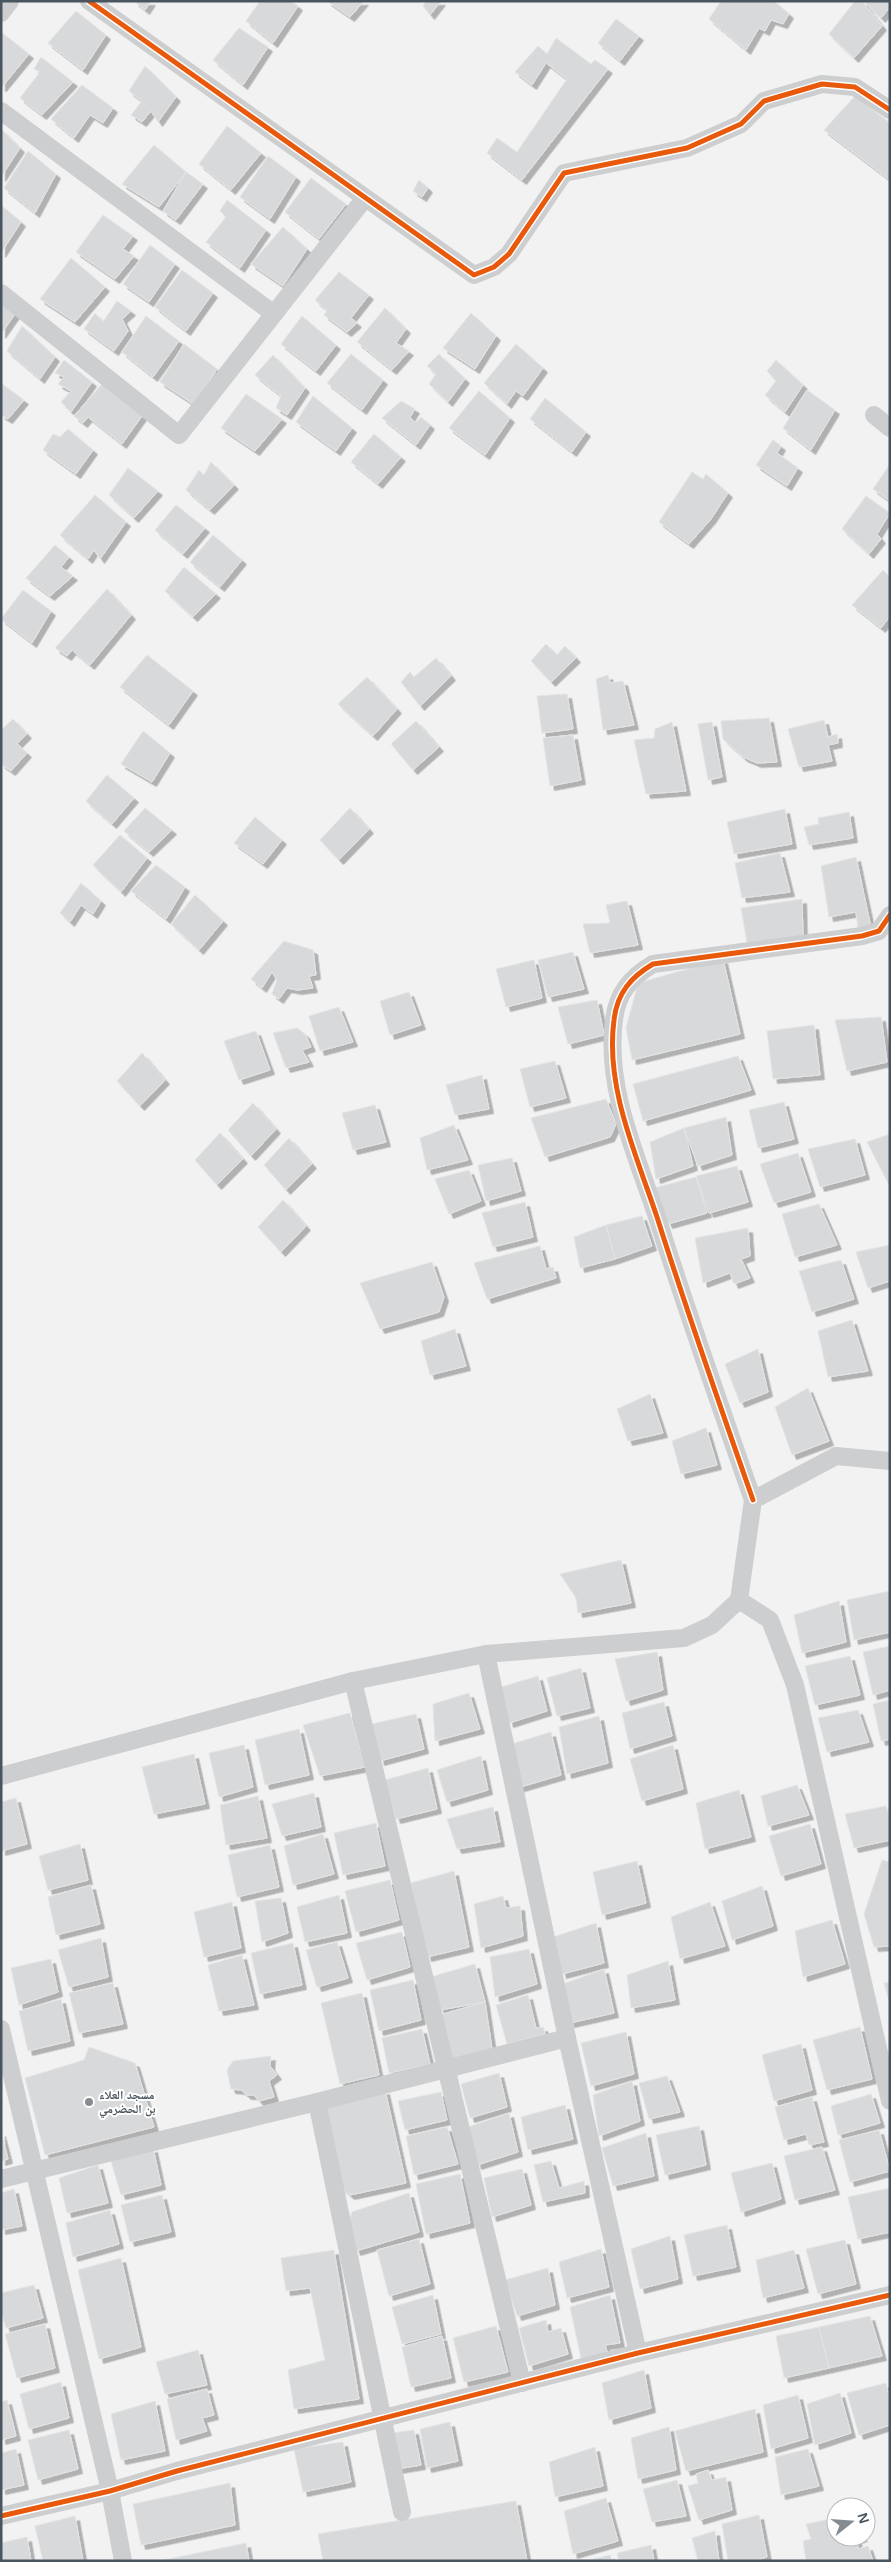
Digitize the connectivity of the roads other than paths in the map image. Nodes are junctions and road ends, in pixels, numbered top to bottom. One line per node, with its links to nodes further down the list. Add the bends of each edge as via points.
1 (10, 1): 3 (street)
2 (89, 1): 6 (street)
3 (1, 13)
4 (890, 110): 6 (street, via 855,88 822,84 764,101 741,124 686,148 564,173 509,254 494,267 474,275)
5 (1, 111): 8 (street)
6 (365, 198): 8 (street)
7 (1, 293): 8 (street, via 179,435)
8 (274, 314)
9 (874, 415): 10 (street)
10 (890, 428)
11 (890, 914): 13 (street, via 879,931 862,936 653,964 636,974 621,993 614,1020 613,1069 620,1106)
12 (890, 1461): 13 (street, via 836,1456)
13 (753, 1500): 14 (street)
14 (739, 1600): 15 (street, via 712,1625 684,1638); 21 (street, via 770,1620 795,1685)
15 (486, 1654): 16 (street); 19 (street)
16 (352, 1682): 17 (street); 20 (street)
17 (1, 1776)
18 (1, 2028): 23 (street)
19 (567, 2038): 20 (street); 26 (street)
20 (446, 2070): 22 (street); 27 (street)
21 (890, 2101)
22 (317, 2102): 23 (street); 28 (street)
23 (36, 2171): 24 (street); 29 (street)
24 (1, 2179)
25 (890, 2294): 26 (street)
26 (638, 2353): 27 (street)
27 (522, 2383): 28 (street)
28 (382, 2420): 29 (street, via 316,2434); 30 (street)
29 (110, 2491): 31 (street); 32 (street)
30 (402, 2512)
31 (1, 2516)
32 (123, 2561)

